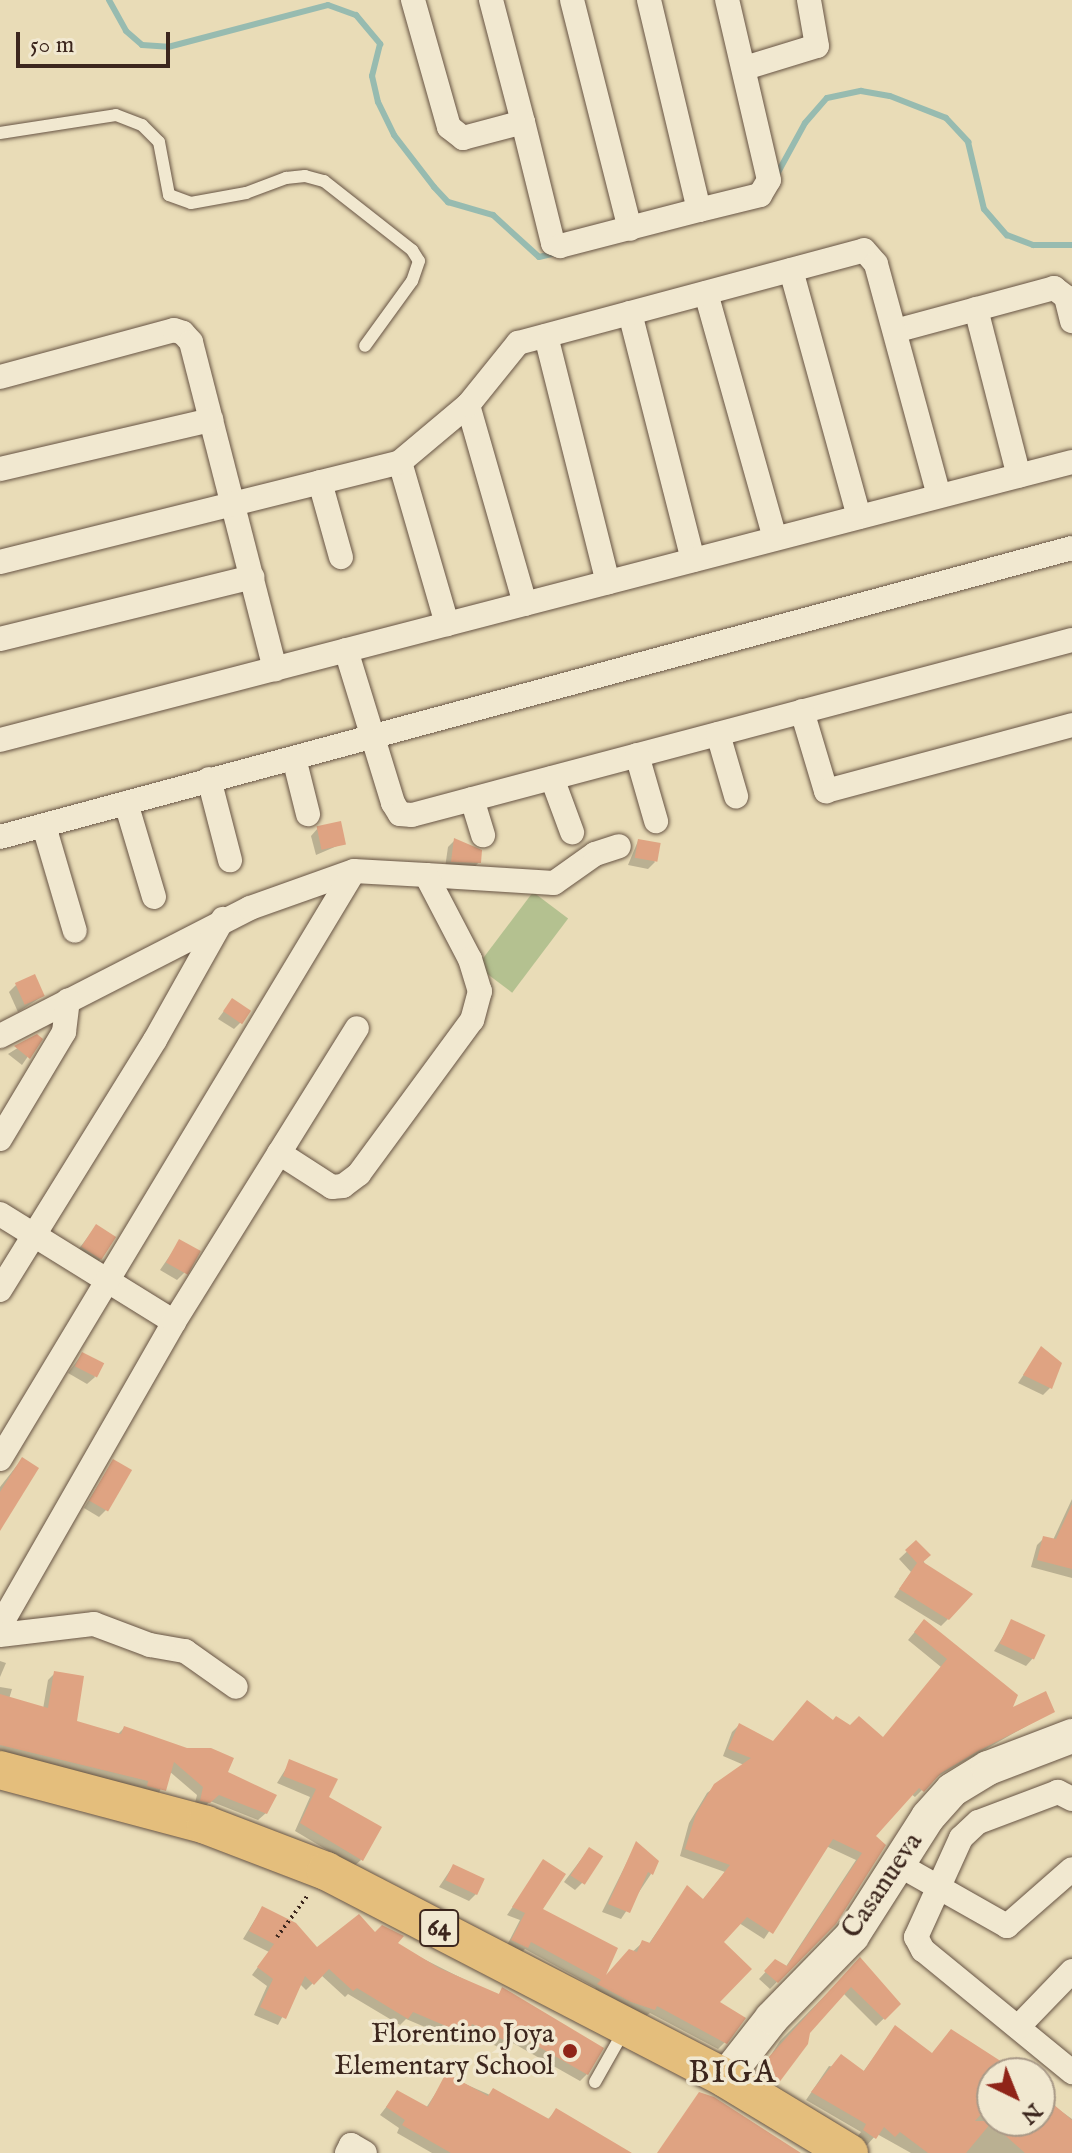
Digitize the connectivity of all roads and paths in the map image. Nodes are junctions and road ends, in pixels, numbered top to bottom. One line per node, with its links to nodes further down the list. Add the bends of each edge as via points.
1 (413, 0): 8 (street, via 454,133 463,138)
2 (491, 0): 8 (street)
3 (572, 0): 11 (street)
4 (649, 0): 10 (street)
5 (727, 0): 7 (street)
6 (809, 0): 7 (street, via 817,46)
7 (745, 68): 10 (street, via 769,180 760,195)
8 (523, 122): 11 (street, via 553,243 560,246)
9 (0, 133): 19 (lane, via 116,115 142,125 159,142 169,195 191,203 246,193 286,178 324,181 419,261 412,281)
10 (699, 210): 11 (street)
11 (630, 229)
12 (791, 270): 13 (street); 17 (street, via 864,250 876,264); 30 (street)
13 (706, 293): 15 (street); 31 (street)
14 (976, 309): 16 (street, via 1054,288 1066,297); 17 (street); 26 (street)
15 (630, 313): 18 (street); 34 (street)
16 (1072, 321)
17 (895, 331): 28 (street)
18 (546, 336): 21 (street, via 518,343); 37 (street)
19 (365, 346)
20 (0, 377): 22 (street, via 174,330 191,342)
21 (468, 405): 23 (street); 38 (street)
22 (211, 420): 25 (street); 29 (street)
23 (400, 462): 27 (street); 39 (street)
24 (1072, 462): 26 (street)
25 (0, 469)
26 (1019, 476): 28 (street)
27 (320, 482): 29 (street); 33 (street)
28 (939, 496): 30 (street)
29 (232, 503): 35 (street); 36 (street)
30 (859, 517): 31 (street)
31 (775, 539): 34 (street)
32 (1072, 548): 47 (street)
33 (341, 557)
34 (693, 560): 37 (street)
35 (0, 562)
36 (252, 577): 40 (street); 43 (street)
37 (608, 582): 38 (street)
38 (525, 604): 39 (street)
39 (447, 624): 42 (street)
40 (0, 639)
41 (1072, 640): 44 (street)
42 (346, 650): 43 (street); 47 (street)
43 (275, 669): 48 (street)
44 (802, 711): 45 (street, via 826,791); 46 (street)
45 (1072, 725)
46 (718, 734): 49 (street); 53 (street)
47 (374, 738): 50 (street); 54 (street, via 400,814)
48 (0, 740)
49 (637, 755): 51 (street); 57 (street)
50 (294, 758): 52 (street); 56 (street)
51 (552, 778): 54 (street); 59 (street)
52 (209, 779): 55 (street); 63 (street)
53 (736, 796)
54 (472, 799): 60 (street)
55 (126, 803): 58 (street); 66 (street)
56 (308, 814)
57 (656, 821)
58 (44, 826): 61 (street); 68 (street)
59 (572, 832)
60 (483, 835)
61 (0, 837)
62 (619, 846): 65 (street, via 595,854 554,883)
63 (230, 860)
64 (354, 871): 65 (street); 67 (street); 76 (street)
65 (426, 875): 73 (street, via 470,959 480,991 472,1020 359,1174 343,1186 332,1187)
66 (154, 897)
67 (223, 919): 69 (street); 75 (street)
68 (75, 931)
69 (68, 1000): 71 (street); 72 (street, via 64,1032)
70 (357, 1028): 73 (street)
71 (0, 1036)
72 (0, 1139)
73 (279, 1153): 78 (street)
74 (0, 1214): 75 (street)
75 (34, 1235): 76 (street); 77 (street)
76 (105, 1279): 78 (street); 79 (street)
77 (0, 1290)
78 (174, 1322): 80 (street)
79 (0, 1459)
80 (0, 1626)
81 (0, 1635): 82 (street, via 94,1624 150,1645 185,1651)
82 (236, 1687)
83 (1072, 1736): 86 (street, Casanueva, via 988,1768 952,1790 928,1817)
84 (0, 1770): 88 (main road, 64, via 206,1825)
85 (1072, 1799): 89 (street, via 1058,1792 978,1822 961,1838)
86 (901, 1866): 89 (street); 95 (street, Casanueva, via 852,1936 772,2018)
87 (1072, 1869): 89 (street, via 1007,1926)
88 (326, 1871): 90 (path); 92 (main road, 64)
89 (936, 1888): 93 (street, via 916,1937 923,1950)
90 (277, 1937)
91 (1072, 1971): 93 (street)
92 (626, 2026): 95 (main road, 64); 96 (lane)
93 (1018, 2027): 94 (street)
94 (1071, 2070)
95 (725, 2078): 99 (main road, 64)
96 (595, 2082)
97 (347, 2153): 98 (street, via 351,2145)
98 (365, 2153)
99 (849, 2153)

